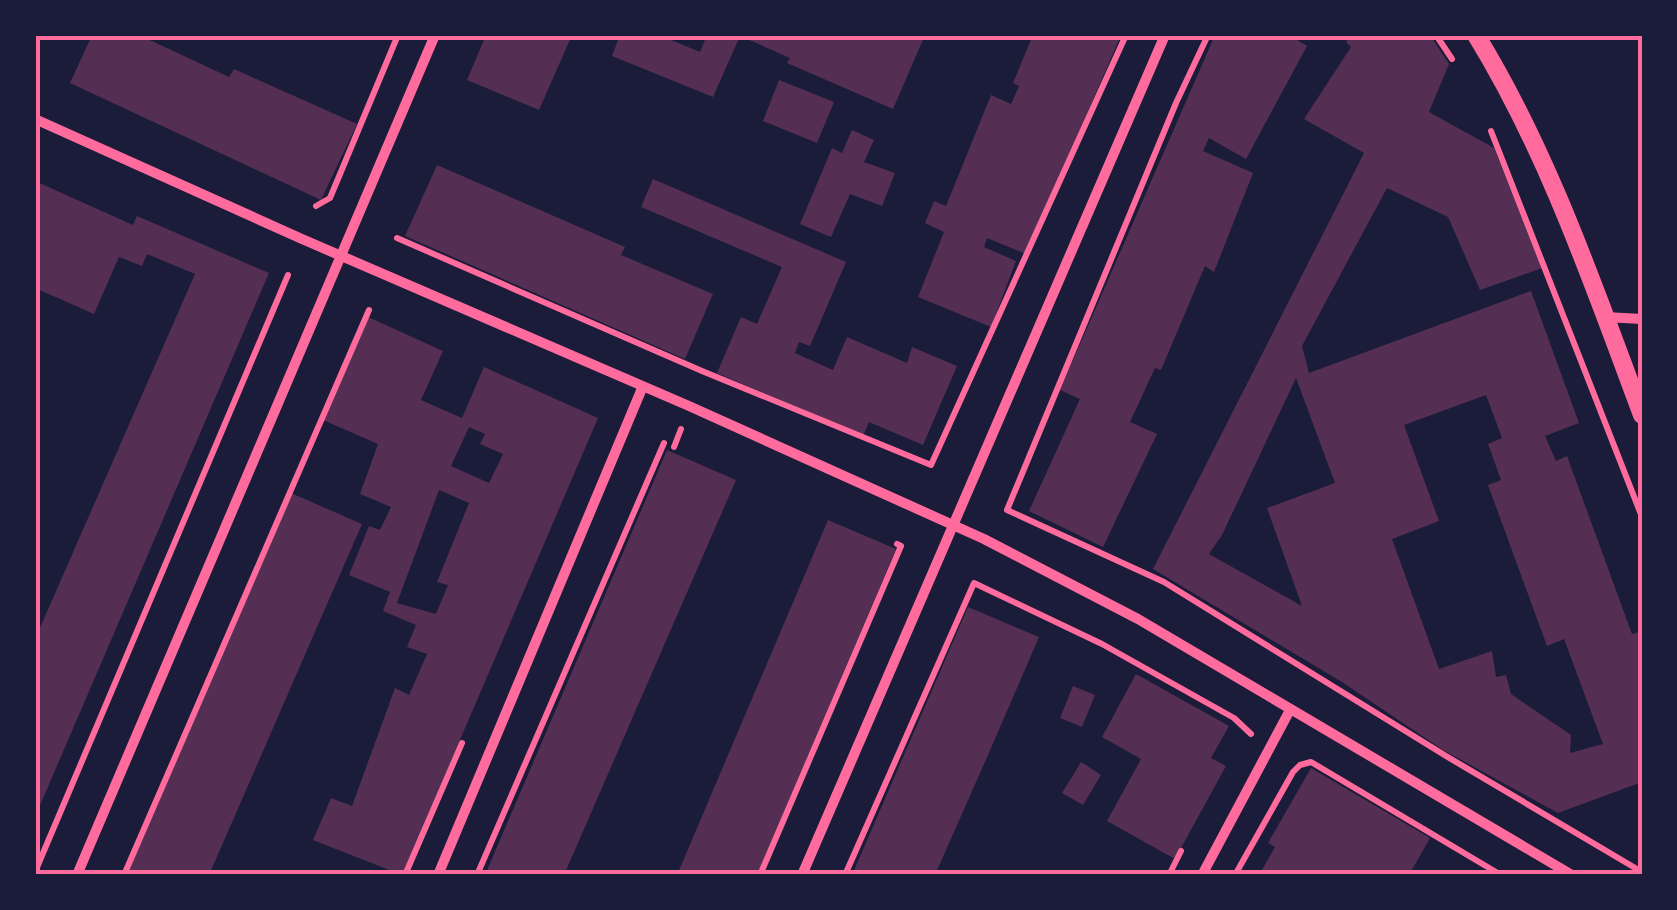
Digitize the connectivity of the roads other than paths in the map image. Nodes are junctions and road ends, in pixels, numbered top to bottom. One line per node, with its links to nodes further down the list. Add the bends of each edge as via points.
1 (435, 35): 5 (street)
2 (1164, 35): 10 (street)
3 (1476, 35): 6 (street, via 1523,122)
4 (35, 119): 5 (street)
5 (342, 256): 8 (street); 12 (street)
6 (1605, 317): 7 (street); 9 (street)
7 (1642, 319)
8 (644, 386): 10 (street); 13 (street)
9 (1642, 415)
10 (954, 525): 11 (street, via 1138,619); 14 (street)
11 (1290, 710): 15 (street); 16 (street)
12 (77, 875)
13 (438, 875)
14 (802, 875)
15 (1202, 875)
16 (1572, 875)

